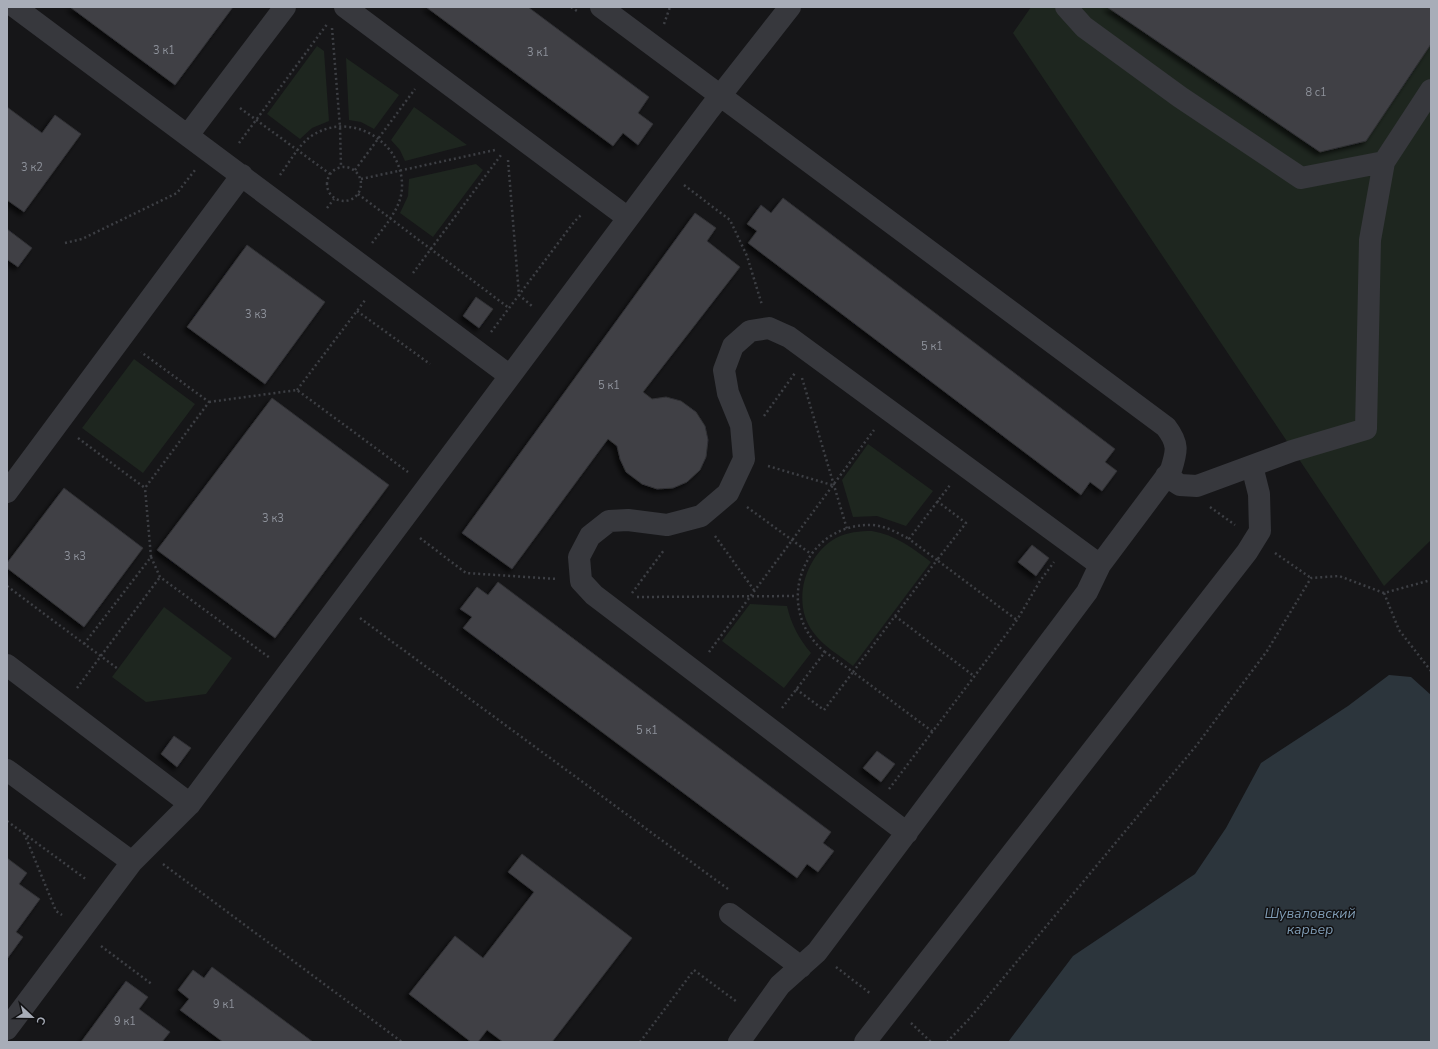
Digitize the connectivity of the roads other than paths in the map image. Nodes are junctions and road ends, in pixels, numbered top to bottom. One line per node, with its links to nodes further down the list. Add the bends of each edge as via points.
1 (15, 7): 9 (lane)
2 (285, 7): 9 (lane)
3 (345, 7): 12 (lane, via 430,70 512,141)
4 (601, 7): 8 (lane)
5 (790, 7): 8 (lane)
6 (1066, 7): 10 (lane, via 1084,27 1180,97 1301,178)
7 (1431, 90): 10 (lane)
8 (720, 96): 12 (lane); 15 (lane, via 1166,427 1175,438 1176,454 1171,470)
9 (188, 135): 11 (lane)
10 (1384, 162): 14 (lane, via 1370,240 1366,429)
11 (242, 175): 13 (lane); 16 (lane)
12 (628, 218): 13 (lane)
13 (510, 376): 20 (lane)
14 (1252, 466): 15 (lane, via 1197,486 1180,485); 27 (lane, via 1259,494 1260,530 1247,552)
15 (1166, 476): 17 (lane)
16 (7, 492)
17 (1100, 565): 21 (lane, via 1087,592); 21 (lane, via 889,410 805,360 789,337 769,328 750,331 733,346 724,370 728,393 742,425 744,459 728,493 701,516 667,525 628,520 609,521 590,536 579,557 581,580 594,595)
18 (7, 665): 20 (lane)
19 (7, 770): 22 (lane)
20 (190, 804): 22 (lane)
21 (907, 832): 24 (lane, via 817,952)
22 (138, 856): 25 (lane)
23 (730, 914): 24 (lane)
24 (801, 967): 26 (lane, via 780,985)
25 (7, 1029)
26 (739, 1042)
27 (865, 1042)

